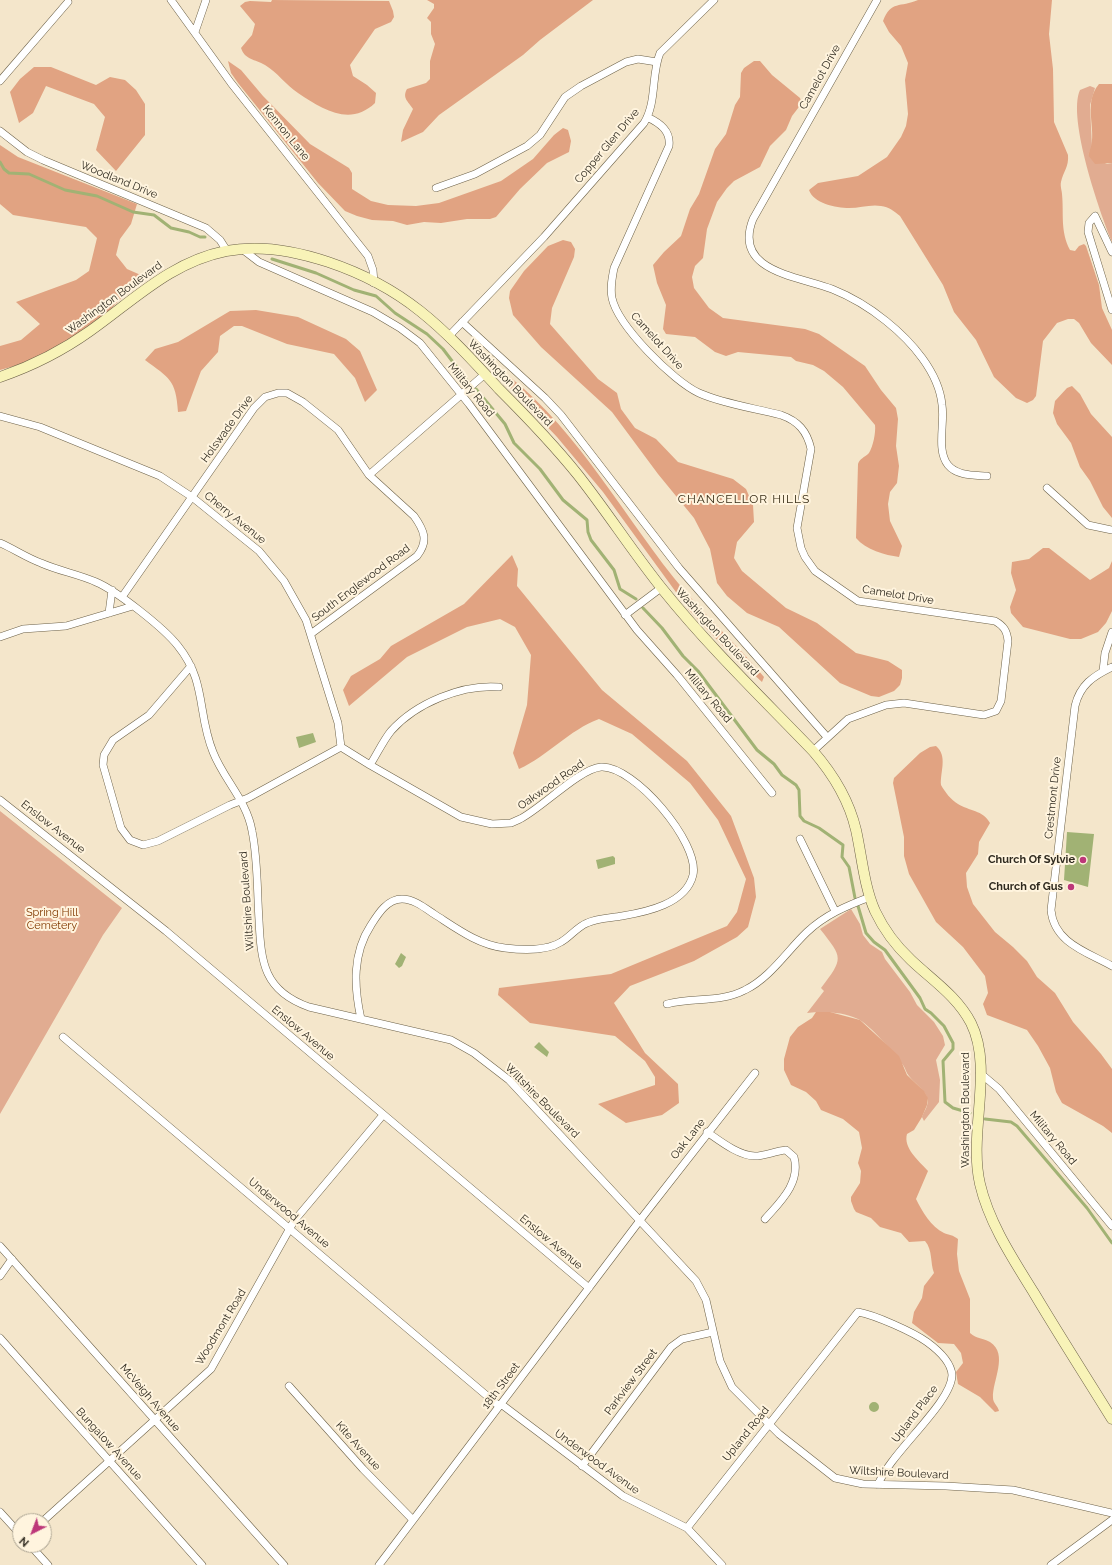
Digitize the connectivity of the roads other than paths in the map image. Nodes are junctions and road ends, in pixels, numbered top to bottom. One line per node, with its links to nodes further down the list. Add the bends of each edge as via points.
1 (171, 0): 6 (street, Kennon Lane)
2 (206, 0): 6 (street)
3 (714, 0): 7 (street, via 664,47)
4 (877, 0): 24 (street, Camelot Drive, via 753,219 749,228 749,244 756,258 768,268 843,294 876,313 897,331 916,351 937,386 942,405 943,456 958,472)
5 (68, 2): 8 (street)
6 (195, 32): 15 (street, Kennon Lane, via 368,256)
7 (657, 62): 9 (street, Copper Glen Drive); 11 (street, via 626,62 581,86 566,97 540,135 530,143 475,174)
8 (0, 81)
9 (648, 117): 17 (street, Copper Glen Drive, via 544,237); 42 (street, Camelot Drive, via 665,129 669,146 614,268 611,288 613,302 619,315 665,369 686,386 709,396 781,415 800,425 809,441 810,449 798,518 798,538 805,557 822,578 858,601 994,621 1005,629 1008,635 1001,701 999,708 992,714 977,715 896,703 855,715)
10 (0, 131): 13 (street, Woodland Drive, via 27,152 43,160 206,228 220,240)
11 (436, 188)
12 (242, 249): 13 (street, Washington Boulevard); 15 (street, Washington Boulevard, via 297,252); 21 (street, Military Road, via 259,262 373,312 400,328 426,349)
13 (227, 251): 20 (street, Washington Boulevard, via 202,258 170,272 76,341 44,359)
14 (1112, 252): 16 (street, via 1095,216 1089,223 1088,232)
15 (374, 283): 18 (street, Washington Boulevard, via 406,300)
16 (1112, 310)
17 (462, 322): 18 (street, Copper Glen Drive); 42 (street, Washington Boulevard, via 561,415 679,568)
18 (448, 337): 19 (street, Washington Boulevard)
19 (485, 374): 21 (street); 29 (street, Washington Boulevard, via 566,460)
20 (0, 377)
21 (461, 395): 23 (street); 34 (street, Military Road)
22 (0, 416): 26 (street, Cherry Avenue, via 40,427 148,470 172,482)
23 (369, 475): 26 (street, Holswade Drive, via 345,440 328,421 295,397 278,393 271,394 259,402); 36 (street, South Englewood Road, via 414,516 423,532 424,545 411,560)
24 (987, 476)
25 (1047, 488): 27 (street, via 1088,525)
26 (192, 497): 31 (street, Holswade Drive); 36 (street, Cherry Avenue, via 246,540 270,563 297,602)
27 (1112, 530)
28 (0, 543): 30 (street, Wiltshire Boulevard, via 40,563 84,577)
29 (661, 588): 34 (street); 44 (street, Washington Boulevard, via 707,641)
30 (112, 590): 31 (street, Wiltshire Boulevard); 33 (street)
31 (122, 597): 32 (street, Wiltshire Boulevard)
32 (133, 606): 33 (street); 38 (street, Wiltshire Boulevard, via 177,644)
33 (109, 613): 37 (street, via 66,626 23,629)
34 (625, 615): 46 (street, Military Road)
35 (1112, 632): 40 (street, via 1105,653)
36 (312, 633): 43 (street, Cherry Avenue, via 338,723)
37 (0, 637)
38 (191, 666): 48 (street, Wiltshire Boulevard, via 200,689 209,742 219,765); 48 (street, via 149,715 119,735 107,747 103,765 121,828 136,844 150,844)
39 (1112, 667): 40 (street, Crestmont Drive)
40 (1103, 671): 52 (street, Crestmont Drive, via 1082,688 1074,706 1051,910 1054,925 1061,937)
41 (499, 687): 45 (street, via 471,689 438,699 416,710 390,732)
42 (827, 737): 44 (street, Camelot Drive)
43 (341, 746): 45 (street, Oakwood Road); 48 (street)
44 (813, 751): 50 (street, Washington Boulevard, via 832,775 846,802 855,828)
45 (370, 765): 54 (street, Oakwood Road, via 461,817 492,824 520,820 584,774 600,767 608,768 644,789 666,813 687,848 693,868 689,884 677,897 666,903 644,912 587,923 562,942 545,947 520,949 492,946 465,933 417,903 403,899 392,901 376,918 360,946 355,975)
46 (772, 793)
47 (0, 800): 58 (street, Enslow Avenue, via 166,931)
48 (241, 800): 54 (street, Wiltshire Boulevard, via 252,831 260,952 266,971 286,996 296,1002)
49 (800, 839): 51 (street)
50 (870, 897): 51 (street); 57 (street, Washington Boulevard, via 881,923 899,949 949,994 964,1012 976,1038)
51 (835, 911): 53 (street, via 806,932 771,970 745,990 718,999)
52 (1112, 966)
53 (668, 1004)
54 (361, 1019): 60 (street, Wiltshire Boulevard, via 451,1040 474,1053 518,1089)
55 (63, 1037): 63 (street, Underwood Avenue)
56 (755, 1073): 59 (street, Oak Lane)
57 (980, 1073): 62 (street, Military Road, via 999,1089); 73 (street, Washington Boulevard, via 976,1154 977,1171 987,1205 1025,1278)
58 (383, 1115): 63 (street, Woodmont Road, via 297,1216); 67 (street, Enslow Avenue)
59 (707, 1132): 60 (street, Oak Lane); 61 (street, via 749,1156 786,1150 794,1157 796,1169 792,1185)
60 (640, 1220): 67 (street, 18th Street); 69 (street, Wiltshire Boulevard, via 703,1291)
61 (765, 1220)
62 (1112, 1226)
63 (290, 1228): 72 (street, Underwood Avenue); 74 (street, Woodmont Road, via 214,1365)
64 (0, 1246): 65 (street, McVeigh Avenue)
65 (12, 1259): 66 (street); 74 (street, McVeigh Avenue)
66 (0, 1276)
67 (589, 1288): 72 (street, 18th Street)
68 (855, 1314): 75 (street, Upland Road); 78 (street, Upland Place, via 863,1313 926,1341 949,1363 951,1370 950,1384 943,1398 885,1471)
69 (713, 1332): 75 (street, Wiltshire Boulevard, via 726,1378 737,1393); 77 (street, Parkview Street, via 682,1339 671,1347)
70 (0, 1338): 76 (street, Bungalow Avenue)
71 (289, 1386): 82 (street, Kite Avenue, via 363,1469)
72 (500, 1405): 77 (street, Underwood Avenue); 82 (street, 18th Street)
73 (1112, 1419)
74 (155, 1421): 76 (street, Woodmont Road); 89 (street, McVeigh Avenue)
75 (769, 1424): 78 (street, Wiltshire Boulevard, via 835,1478); 85 (street, Upland Road)
76 (110, 1462): 80 (street, Woodmont Road); 88 (street, Bungalow Avenue)
77 (582, 1466): 85 (street, Underwood Avenue, via 623,1496)
78 (878, 1485): 81 (street, Wiltshire Boulevard, via 1013,1490)
79 (0, 1512): 84 (street)
80 (52, 1513)
81 (1112, 1513)
82 (413, 1520): 90 (street, 18th Street)
83 (1112, 1520): 92 (street)
84 (12, 1525)
85 (687, 1528): 91 (street)
86 (37, 1553): 87 (street)
87 (48, 1565)
88 (202, 1565)
89 (284, 1565)
90 (379, 1565)
91 (722, 1565)
92 (1051, 1565)

